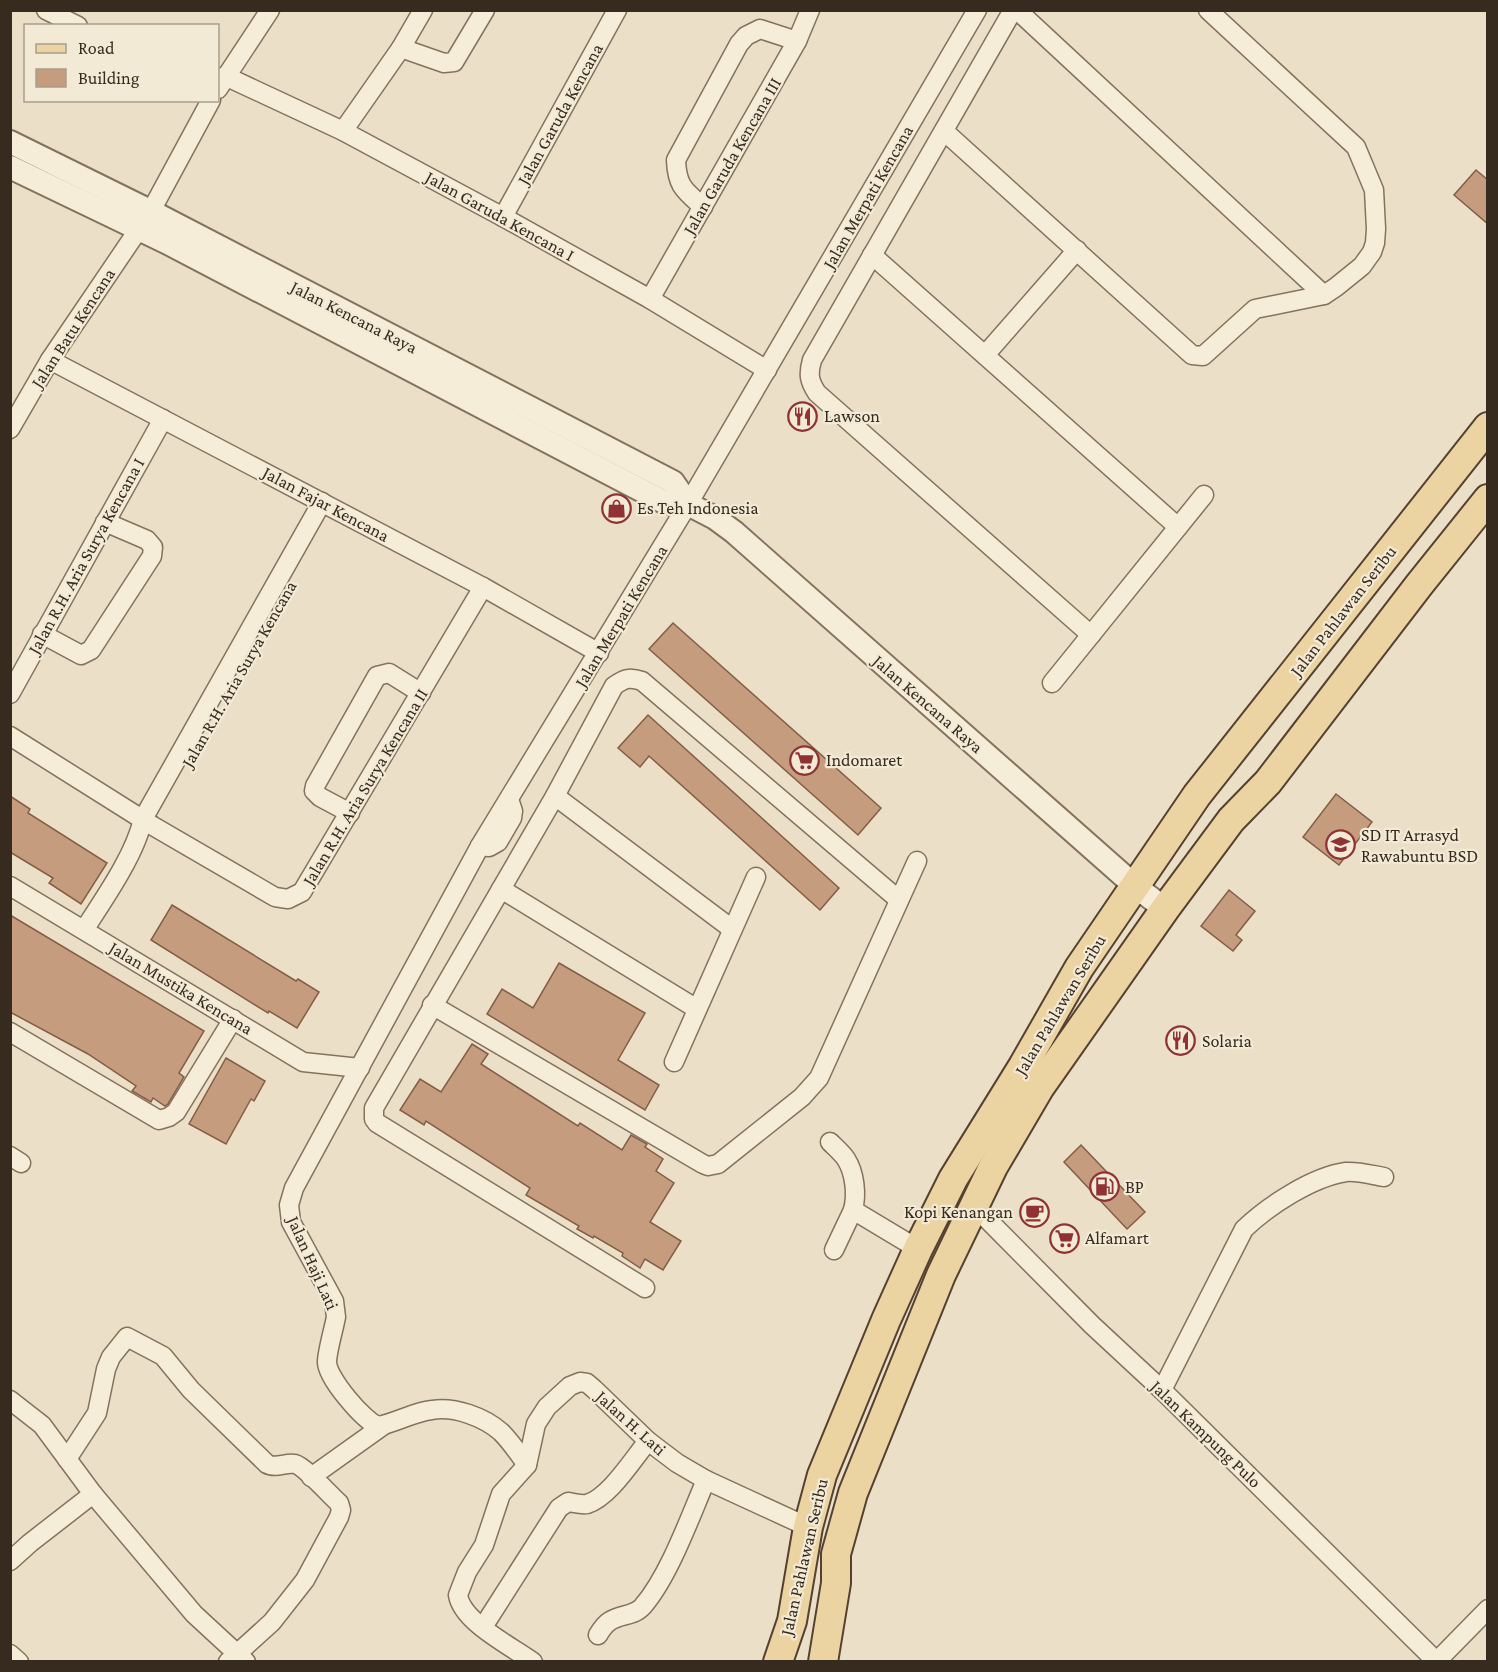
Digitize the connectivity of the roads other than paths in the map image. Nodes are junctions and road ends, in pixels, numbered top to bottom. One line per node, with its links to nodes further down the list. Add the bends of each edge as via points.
1 (46, 10): 10 (street)
2 (270, 10): 13 (street)
3 (423, 10): 12 (street)
4 (485, 10): 12 (street, via 454,62 444,63)
5 (617, 10): 22 (street, Jalan Garuda Kencana)
6 (810, 10): 11 (street, Jalan Garuda Kencana III)
7 (977, 10): 19 (street, Jalan Merpati Kencana)
8 (1015, 10): 16 (street); 26 (street)
9 (1208, 10): 26 (street, via 1356,147 1374,190 1372,252 1362,266)
10 (74, 24)
11 (797, 41): 21 (street, Jalan Garuda Kencana III); 21 (street, via 760,28 739,44 676,160 681,187)
12 (401, 48): 15 (street)
13 (221, 83): 15 (street, Jalan Garuda Kencana I)
14 (210, 102): 23 (street)
15 (343, 131): 22 (street, Jalan Garuda Kencana I)
16 (944, 131): 20 (street); 24 (street)
17 (10, 142): 23 (street, Jalan Kencana Raya)
18 (10, 167): 23 (street, Jalan Kencana Raya)
19 (876, 184): 20 (street); 30 (street, Jalan Merpati Kencana)
20 (904, 200): 25 (street)
21 (703, 207): 27 (street, Jalan Garuda Kencana III)
22 (502, 217): 27 (street, Jalan Garuda Kencana I)
23 (145, 220): 29 (street, Jalan Batu Kencana); 36 (street, Jalan Kencana Raya, via 664,502)
24 (1077, 250): 26 (street, via 1198,357 1207,354 1256,309); 28 (street)
25 (872, 255): 28 (street); 42 (street, via 812,360 808,372 811,383 817,393)
26 (1324, 295)
27 (650, 299): 30 (street, Jalan Garuda Kencana I)
28 (985, 356): 39 (street)
29 (50, 360): 31 (street, Jalan Fajar Kencana); 33 (street, Jalan Batu Kencana)
30 (767, 370): 36 (street, Jalan Merpati Kencana)
31 (163, 419): 37 (street, Jalan Fajar Kencana); 38 (street, Jalan R.H. Aria Surya Kencana I)
32 (1488, 427): 58 (main road, Jalan Pahlawan Seribu, via 1197,795)
33 (10, 429)
34 (1204, 495): 39 (street)
35 (1488, 499): 61 (main road, Jalan Pahlawan Seribu)
36 (688, 504): 43 (street, Jalan Merpati Kencana); 58 (street, Jalan Kencana Raya, via 734,532)
37 (328, 505): 40 (street, Jalan Fajar Kencana); 51 (street, Jalan R.H. Aria Surya Kencana)
38 (105, 522): 41 (street, Jalan R.H. Aria Surya Kencana I); 41 (street, via 147,540 153,547 152,556 91,650 81,655)
39 (1178, 527): 42 (street)
40 (483, 587): 43 (street, Jalan Fajar Kencana); 45 (street, Jalan R.H. Aria Surya Kencana II)
41 (42, 634): 46 (street, Jalan R.H. Aria Surya Kencana I)
42 (1091, 635): 44 (street)
43 (598, 653): 49 (street, Jalan Merpati Kencana)
44 (1052, 683)
45 (421, 693): 50 (street, Jalan R.H. Aria Surya Kencana II); 50 (street, via 389,673 378,676 315,786 320,797)
46 (10, 694)
47 (10, 736): 51 (street)
48 (555, 796): 53 (street); 60 (street, via 614,686 630,677 642,681); 63 (street)
49 (509, 799): 52 (street, via 513,812); 54 (street, Jalan Merpati Kencana)
50 (350, 813): 51 (street, Jalan R.H. Aria Surya Kencana II, via 302,892 288,899 275,897)
51 (145, 827): 62 (street, Jalan R.H. Aria Surya Kencana)
52 (505, 831): 53 (street); 54 (street, via 494,846)
53 (526, 843): 59 (street)
54 (480, 846): 69 (street, Jalan Merpati Kencana)
55 (917, 861): 60 (street)
56 (756, 877): 63 (street)
57 (10, 886): 62 (street, Jalan Mustika Kencana)
58 (1135, 886): 61 (street, Jalan Kencana Raya); 75 (main road, Jalan Pahlawan Seribu, via 1079,968 949,1186)
59 (501, 889): 64 (street); 65 (street)
60 (899, 900): 64 (street, via 819,1078 802,1097 713,1166 703,1164)
61 (1165, 909): 72 (main road, Jalan Pahlawan Seribu, via 1040,1087)
62 (84, 930): 66 (street, Jalan Mustika Kencana)
63 (732, 930): 65 (street)
64 (432, 1005): 76 (street, via 374,1108 377,1123)
65 (698, 1009): 68 (street)
66 (233, 1019): 67 (street, via 176,1112 159,1119); 69 (street, Jalan Mustika Kencana, via 303,1062)
67 (10, 1032)
68 (674, 1062)
69 (360, 1068): 79 (street, Jalan Haji Lati, via 294,1188 289,1205 291,1222 336,1309 329,1371 366,1419)
70 (830, 1142): 73 (street, via 847,1160 854,1182)
71 (1384, 1177): 77 (street, via 1347,1172 1324,1179 1294,1192 1254,1219 1244,1229)
72 (974, 1206): 77 (street, Jalan Kampung Pulo); 82 (main road, Jalan Pahlawan Seribu, via 941,1275)
73 (853, 1210): 74 (street); 75 (street)
74 (834, 1250)
75 (918, 1250): 80 (main road, Jalan Pahlawan Seribu)
76 (645, 1288)
77 (1162, 1390): 95 (street, Jalan Kampung Pulo)
78 (10, 1400): 83 (street, via 42,1425)
79 (384, 1425): 84 (street, via 431,1410 463,1412 500,1431); 85 (street)
80 (844, 1426): 82 (main road, via 860,1425); 88 (main road, Jalan Pahlawan Seribu, via 822,1476)
81 (648, 1441): 84 (street, Jalan H. Lati, via 594,1389 580,1382 557,1396 536,1424); 86 (street, Jalan H. Lati); 91 (street, via 604,1494 590,1503 568,1502 559,1508)
82 (873, 1442): 99 (main road, Jalan Pahlawan Seribu, via 841,1531)
83 (67, 1459): 85 (street, via 97,1413 106,1369 127,1336 163,1356 191,1390 267,1464 295,1464); 87 (street)
84 (527, 1465): 91 (street, Jalan H. Lati, via 501,1494 484,1545 458,1595 463,1608)
85 (310, 1477): 94 (street, via 339,1503 339,1517 305,1580)
86 (706, 1480): 88 (street, Jalan H. Lati); 92 (street, via 672,1557 643,1607 607,1622)
87 (93, 1494): 89 (street); 94 (street)
88 (808, 1527): 98 (main road, Jalan Pahlawan Seribu, via 792,1621)
89 (10, 1561)
90 (1488, 1609): 95 (street)
91 (483, 1628): 97 (street, Jalan H. Lati)
92 (598, 1635)
93 (10, 1654): 96 (street)
94 (237, 1659)
95 (1437, 1661)
96 (19, 1662)
97 (533, 1662)
98 (777, 1662)
99 (823, 1662)

